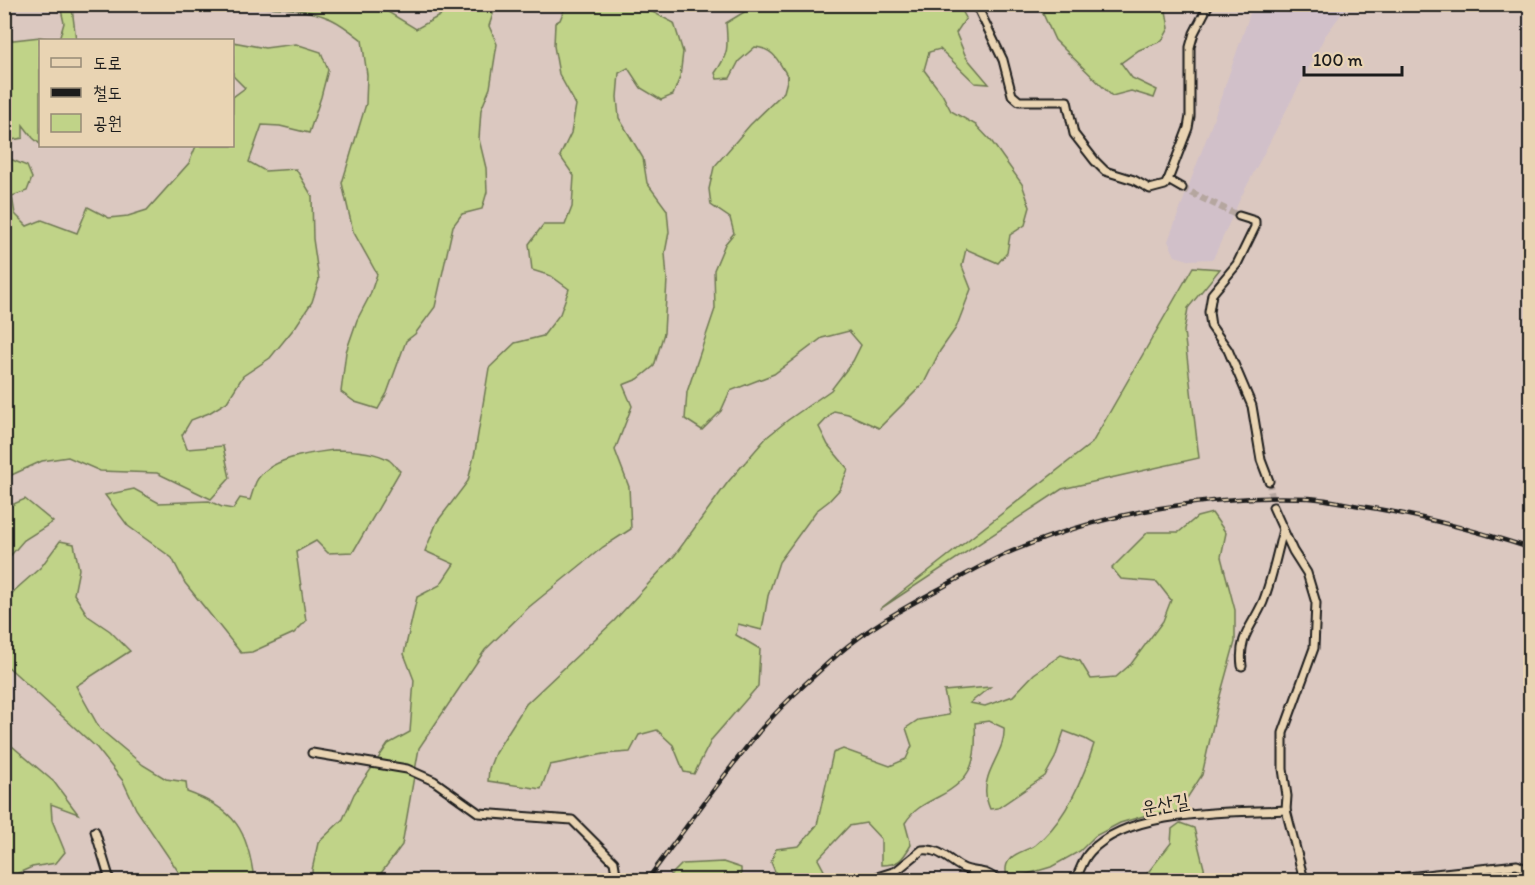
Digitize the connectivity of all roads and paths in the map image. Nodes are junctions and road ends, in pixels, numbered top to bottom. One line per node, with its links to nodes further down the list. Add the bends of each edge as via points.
1 (976, 4): 3 (street, via 1003,60 1012,95 1019,101 1067,101 1074,135 1105,171 1150,189 1165,185)
2 (1209, 4): 3 (street, via 1190,47 1190,116)
3 (1168, 180): 4 (street)
4 (1182, 188)
5 (1239, 216): 6 (street, via 1255,221 1255,228 1238,264 1212,294 1209,312 1211,327 1227,350 1252,406 1261,460)
6 (1269, 481)
7 (1274, 507): 8 (street)
8 (1283, 530): 9 (street, via 1263,601 1243,639); 11 (street, via 1307,573 1316,603 1314,648 1283,733)
9 (1242, 666)
10 (312, 753): 15 (street, via 407,769 434,781 479,813 572,820 614,862)
11 (1286, 810): 18 (street, 운산길, via 1183,815 1148,821 1103,840 1088,853); 19 (street)
12 (94, 831): 14 (street)
13 (1530, 871): 20 (street, via 1517,865)
14 (110, 880)
15 (617, 880)
16 (868, 880): 17 (street, via 896,871 927,849 945,855 960,867 991,874)
17 (996, 880)
18 (1075, 880)
19 (1304, 880)
20 (1380, 880)

